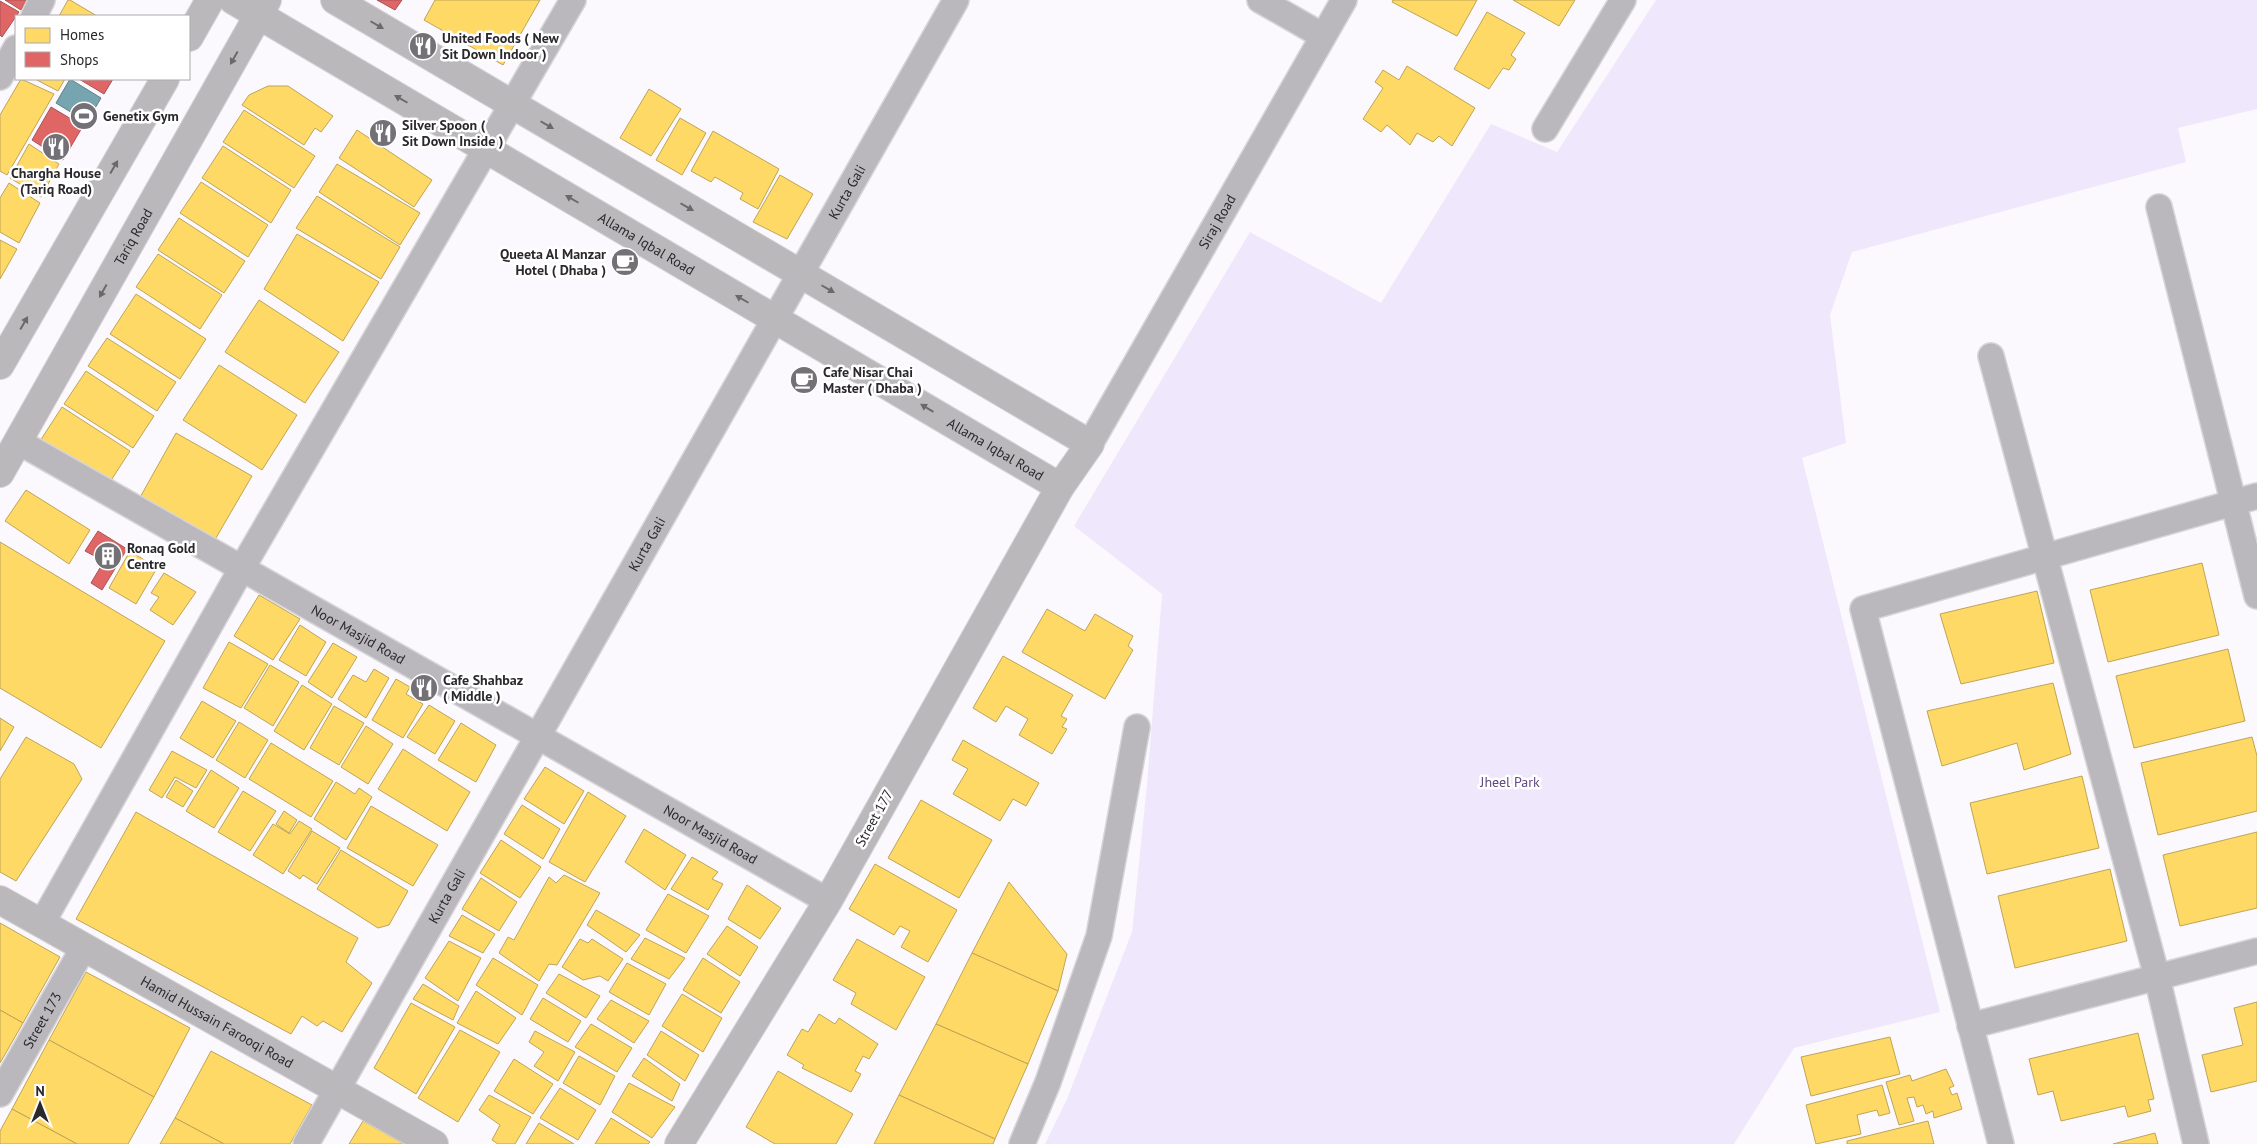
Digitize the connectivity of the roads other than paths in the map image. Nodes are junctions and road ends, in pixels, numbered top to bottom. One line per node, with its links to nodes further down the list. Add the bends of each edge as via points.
1 (42, 0): 11 (street)
2 (210, 0): 12 (street)
3 (233, 0): 10 (street, Allama Iqbal Road)
4 (335, 0): 17 (street, one-way to 17)
5 (573, 0): 17 (street)
6 (956, 0): 21 (street, Kurta Gali)
7 (1260, 0): 13 (street)
8 (1344, 0): 13 (street, Siraj Road)
9 (1623, 0): 18 (street)
10 (263, 8): 19 (street, Allama Iqbal Road, one-way to 10); 25 (street, Tariq Road, one-way to 25)
11 (34, 15)
12 (190, 35)
13 (1323, 36): 26 (street, Siraj Road)
14 (15, 50): 15 (street)
15 (0, 78)
16 (164, 80): 24 (street, one-way to 16)
17 (514, 105): 19 (street); 21 (street, one-way to 21)
18 (1545, 129)
19 (488, 150): 22 (street, Allama Iqbal Road, one-way to 19); 32 (street)
20 (2159, 207): 30 (street)
21 (801, 274): 22 (street, Kurta Gali); 26 (street, one-way to 26)
22 (775, 319): 28 (street, Allama Iqbal Road, one-way to 22); 35 (street, Kurta Gali)
23 (1991, 356): 31 (street)
24 (0, 365)
25 (19, 442): 27 (street, Tariq Road); 32 (street, Noor Masjid Road)
26 (1090, 444): 28 (street, Street 177)
27 (0, 474)
28 (1060, 486): 37 (street, Street 177)
29 (2257, 496): 30 (street)
30 (2233, 502): 31 (street); 33 (street)
31 (2045, 556): 41 (street); 42 (street, via 1863,609)
32 (242, 568): 35 (street, Noor Masjid Road); 38 (street)
33 (2257, 596)
34 (1137, 727): 48 (street, via 1099,936 1051,1073)
35 (538, 736): 37 (street, Noor Masjid Road); 43 (street, Kurta Gali)
36 (0, 900): 38 (street, Hamid Hussain Farooqi Road)
37 (828, 901): 47 (street, Street 177)
38 (42, 923): 39 (street, Hamid Hussain Farooqi Road)
39 (84, 947): 43 (street, Hamid Hussain Farooqi Road); 44 (street, Street 173)
40 (2257, 951): 41 (street)
41 (2156, 977): 42 (street); 50 (street)
42 (1970, 1026): 49 (street)
43 (337, 1089): 45 (street, Kurta Gali); 46 (street, Hamid Hussain Farooqi Road)
44 (0, 1094)
45 (306, 1144)
46 (434, 1144)
47 (679, 1144)
48 (1022, 1144)
49 (2001, 1144)
50 (2196, 1144)

